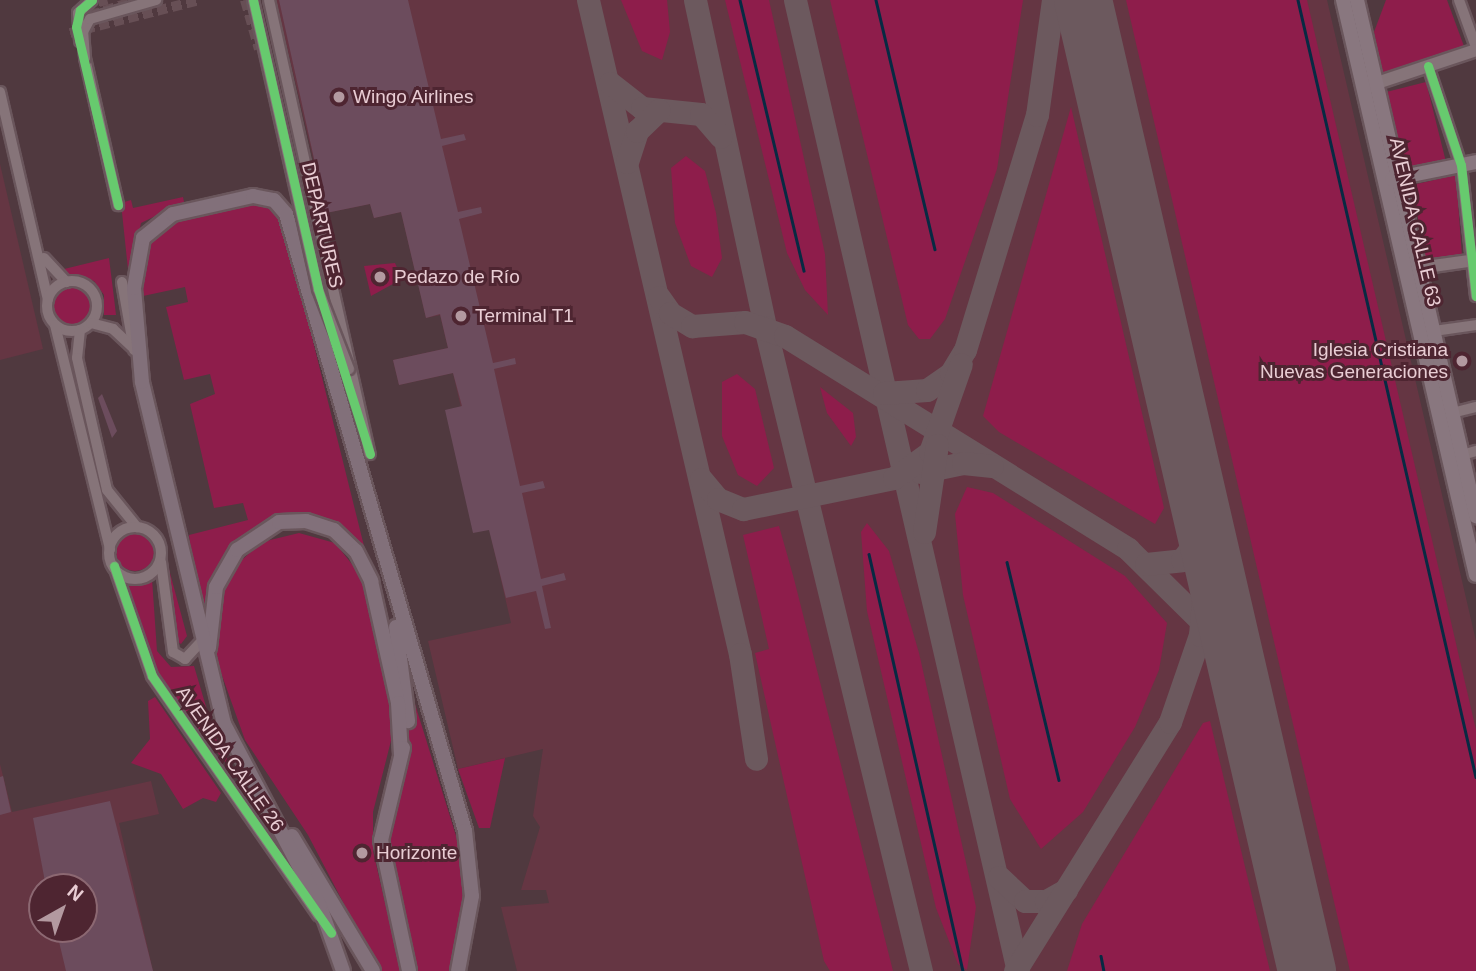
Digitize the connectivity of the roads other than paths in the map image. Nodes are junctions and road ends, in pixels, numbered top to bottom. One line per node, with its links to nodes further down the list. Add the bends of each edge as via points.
1 (92, 0): 9 (street, bridge, via 76,21)
2 (156, 0): 9 (street, bridge, via 90,19 83,32)
3 (253, 0): 30 (street, DEPARTURES, bridge, via 318,289)
4 (270, 0): 30 (street, DEPARTURES, bridge)
5 (1343, 0): 11 (main road, AVENIDA CALLE 63)
6 (1357, 0): 11 (main road, AVENIDA CALLE 63)
7 (1459, 0): 8 (street)
8 (1476, 48): 10 (street)
9 (85, 58): 16 (street)
10 (1428, 66): 11 (street); 14 (street)
11 (1370, 85): 15 (main road, AVENIDA CALLE 63)
12 (0, 92): 17 (street)
13 (1476, 162): 14 (main road)
14 (1461, 165): 15 (main road); 18 (street)
15 (1392, 178): 19 (main road, AVENIDA CALLE 63); 42 (main road, AVENIDA CALLE 63)
16 (118, 205)
17 (39, 248): 20 (street, via 48,269); 23 (street)
18 (1473, 260): 19 (street); 22 (street)
19 (1419, 268): 28 (main road, AVENIDA CALLE 63)
20 (66, 282): 23 (street); 24 (street, via 94,293)
21 (122, 282): 29 (street)
22 (1476, 296)
23 (48, 300): 25 (street)
24 (91, 323): 27 (street); 29 (street, via 113,329)
25 (55, 325): 27 (street); 39 (street)
26 (1476, 325): 28 (street)
27 (80, 330): 38 (street, via 77,358 107,490)
28 (1434, 331): 33 (main road, AVENIDA CALLE 63)
29 (134, 349): 31 (street)
30 (349, 369): 35 (street, DEPARTURES)
31 (142, 382): 43 (main road, AVENIDA CALLE 26, via 135,273 147,232 164,218 253,196 278,203 286,214); 44 (main road, AVENIDA CALLE 26)
32 (1476, 407): 33 (street)
33 (1452, 413): 34 (main road, AVENIDA CALLE 63)
34 (1469, 453): 36 (main road, AVENIDA CALLE 63)
35 (370, 454)
36 (1474, 494): 37 (main road, AVENIDA CALLE 63)
37 (1476, 516)
38 (137, 527): 39 (street, via 116,536); 40 (street, via 158,541)
39 (110, 549): 41 (street)
40 (161, 558): 41 (street, via 152,573 136,578); 44 (street, AVENIDA CALLE 26, via 173,652 185,659)
41 (114, 566): 48 (street, AVENIDA CALLE 26, via 152,676)
42 (1476, 575)
43 (390, 583): 46 (main road, AVENIDA CALLE 26, via 409,710); 52 (main road, AVENIDA CALLE 26, via 468,845 472,896)
44 (200, 643): 45 (main road, AVENIDA CALLE 26)
45 (212, 687): 46 (main road, via 209,621 229,562 268,526 291,520 320,524 347,540 371,581 398,703); 47 (main road, AVENIDA CALLE 26)
46 (401, 755): 51 (main road, AVENIDA CALLE 26, via 381,840)
47 (241, 759): 48 (main road, AVENIDA CALLE 26); 50 (main road, AVENIDA CALLE 26)
48 (331, 933): 49 (main road, AVENIDA CALLE 26)
49 (343, 971)
50 (373, 971)
51 (409, 971)
52 (458, 971)

